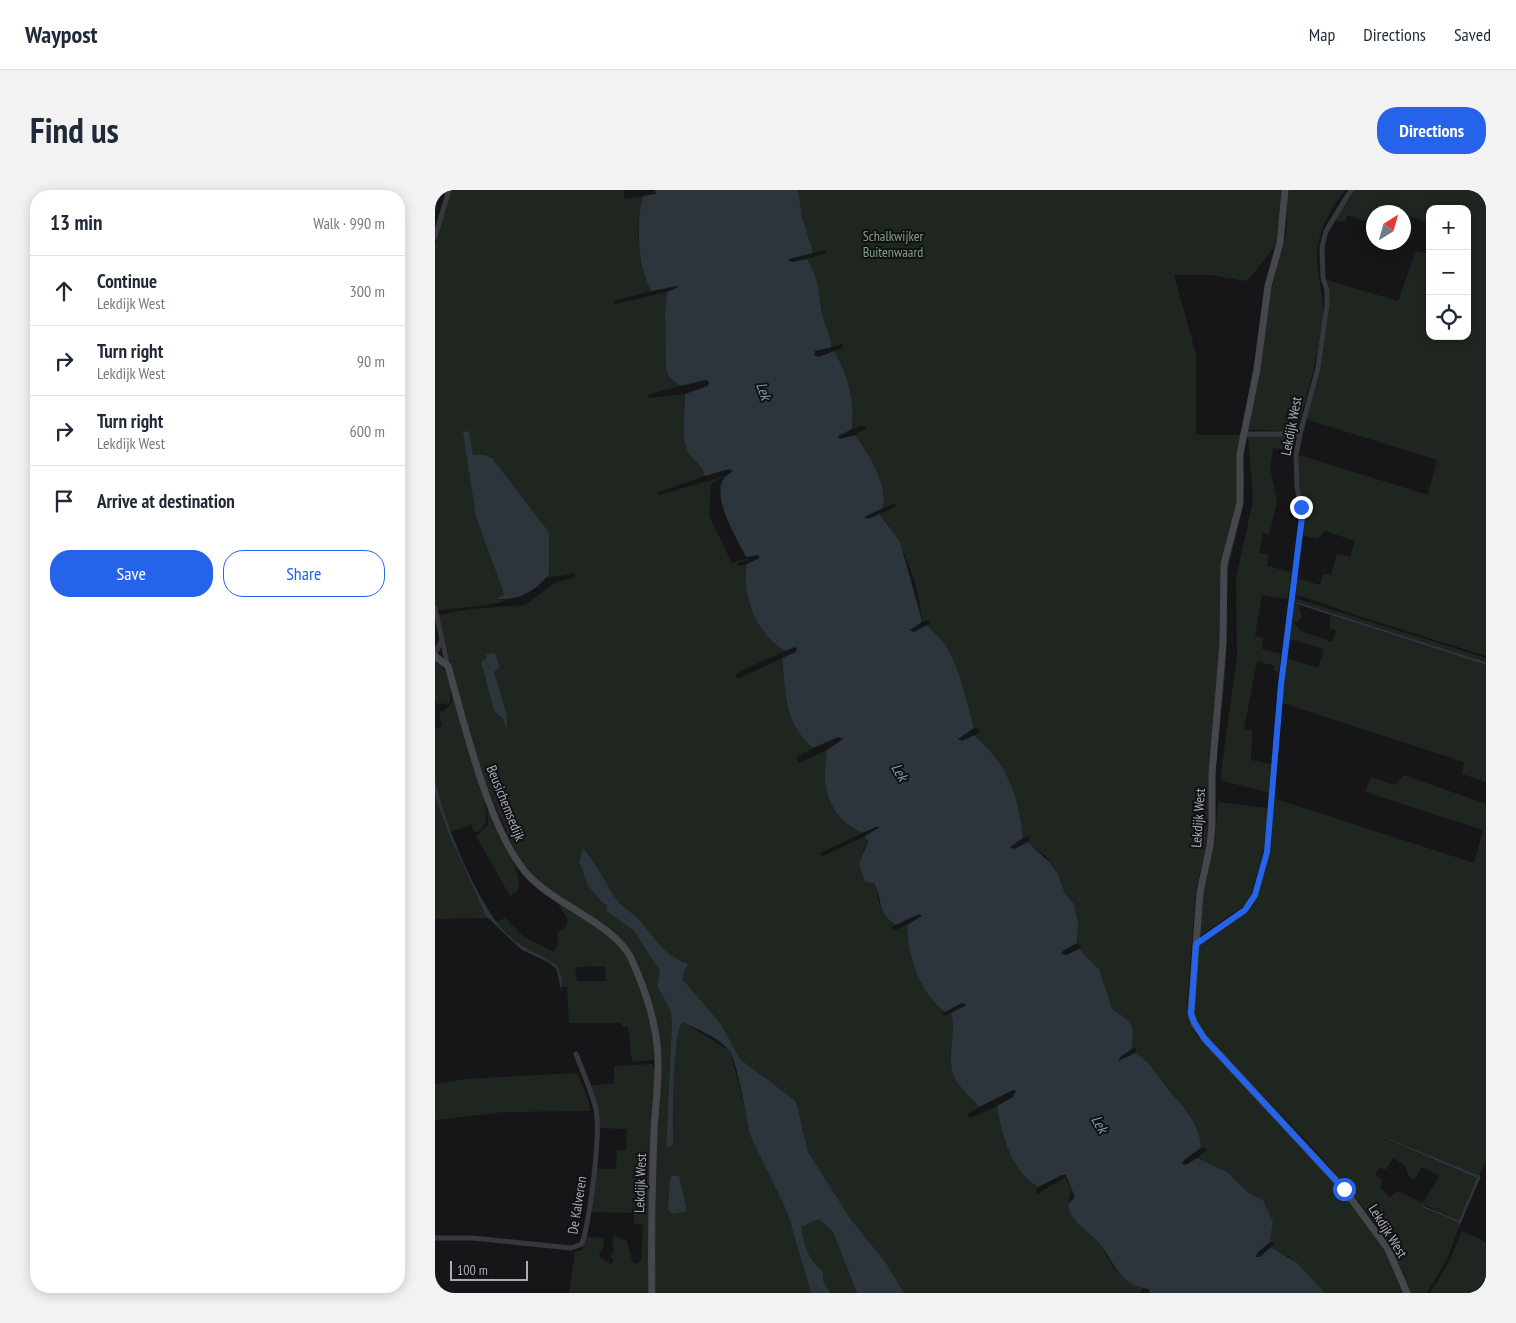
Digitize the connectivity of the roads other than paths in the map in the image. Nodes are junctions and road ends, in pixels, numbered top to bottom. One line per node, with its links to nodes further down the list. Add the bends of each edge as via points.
1 (449, 190): 4 (street)
2 (1285, 190): 5 (street, Lekdijk West, via 1280,244 1268,286 1257,369)
3 (1351, 190): 6 (street, Lekdijk West, via 1326,231 1322,247 1323,278 1327,290 1325,320 1318,368)
4 (435, 237)
5 (1243, 434): 6 (street); 11 (street, Lekdijk West, via 1240,503 1224,564 1223,643 1212,774 1212,826 1200,892)
6 (1299, 434): 11 (street, Lekdijk West, via 1297,486 1302,517 1281,685 1267,852 1255,895 1245,910)
7 (435, 608): 8 (street, Beusichemsedijk)
8 (443, 638): 9 (street); 10 (street, Beusichemsedijk)
9 (435, 655): 10 (street)
10 (448, 666): 13 (street, Beusichemsedijk, via 481,775 516,858 540,887 611,935 626,949 654,1025)
11 (1196, 944): 16 (street, Lekdijk West, via 1191,1014 1197,1029 1344,1189 1388,1249)
12 (576, 1054): 14 (street, De Kalveren, via 596,1111 597,1130 590,1202 581,1244 571,1248 472,1238)
13 (657, 1074): 15 (street, Lekdijk West)
14 (435, 1238)
15 (652, 1293)
16 (1407, 1293)

